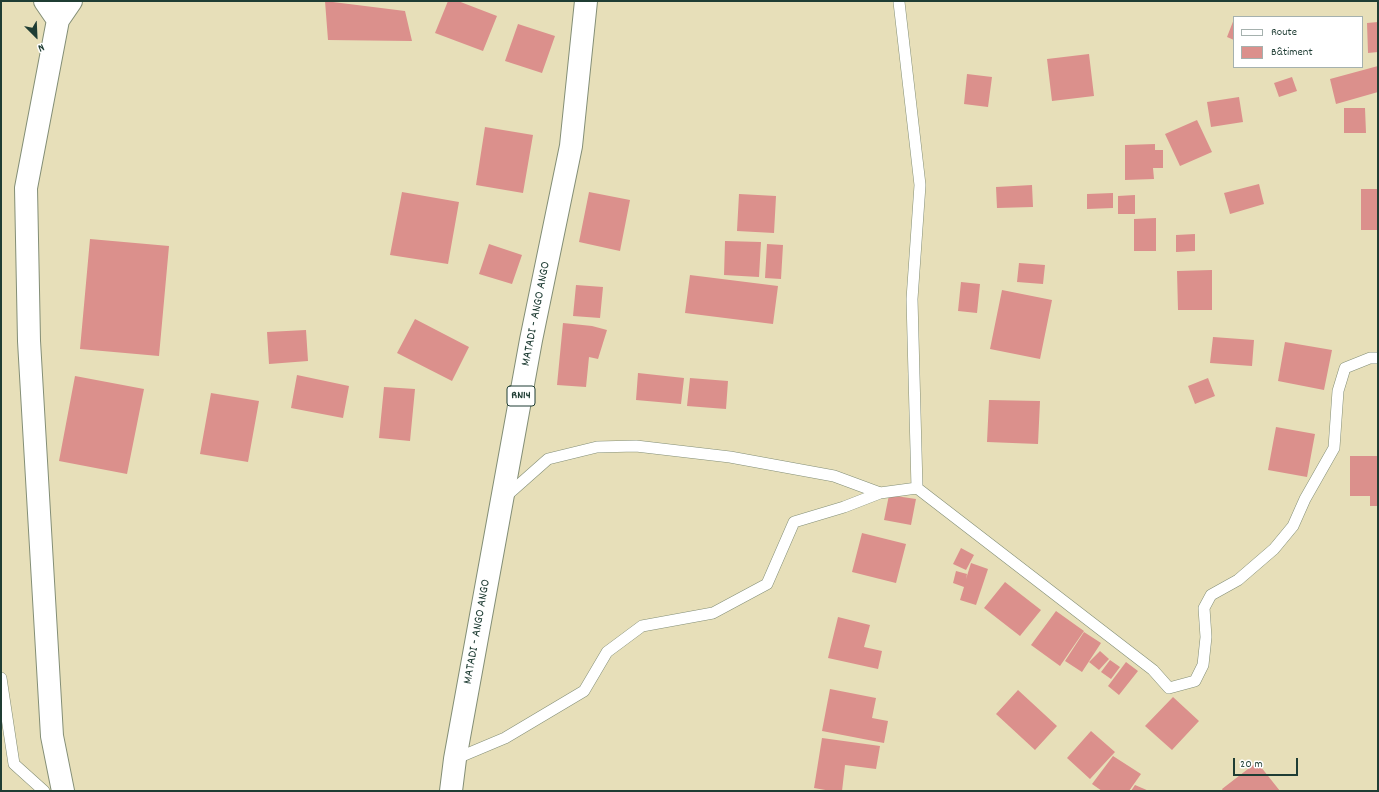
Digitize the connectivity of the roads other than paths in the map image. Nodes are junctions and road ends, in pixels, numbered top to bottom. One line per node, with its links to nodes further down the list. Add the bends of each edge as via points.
1 (45, 1): 5 (main road)
2 (71, 1): 5 (main road)
3 (586, 1): 9 (main road, MATADI - ANGO ANGO / RN14, via 571,146 531,340)
4 (899, 2): 7 (lane, via 920,185 912,299)
5 (58, 20): 13 (main road, via 26,188 29,341 52,736)
6 (1378, 358): 7 (lane, via 1370,358 1345,368 1338,391 1334,448 1304,499 1293,526 1274,549 1238,580 1211,595 1204,608 1206,637 1203,665 1195,681 1169,688 1153,670)
7 (917, 488): 8 (lane)
8 (880, 494): 9 (lane, via 834,476 730,457 636,446 597,447 548,460); 11 (lane, via 794,522 767,584 713,613 642,626 607,652 584,691 505,738)
9 (503, 499): 11 (main road, MATADI - ANGO ANGO / RN14)
10 (1, 678): 12 (lane, via 14,764)
11 (455, 759): 14 (main road, MATADI - ANGO ANGO / RN14)
12 (44, 791)
13 (62, 791)
14 (451, 791)

